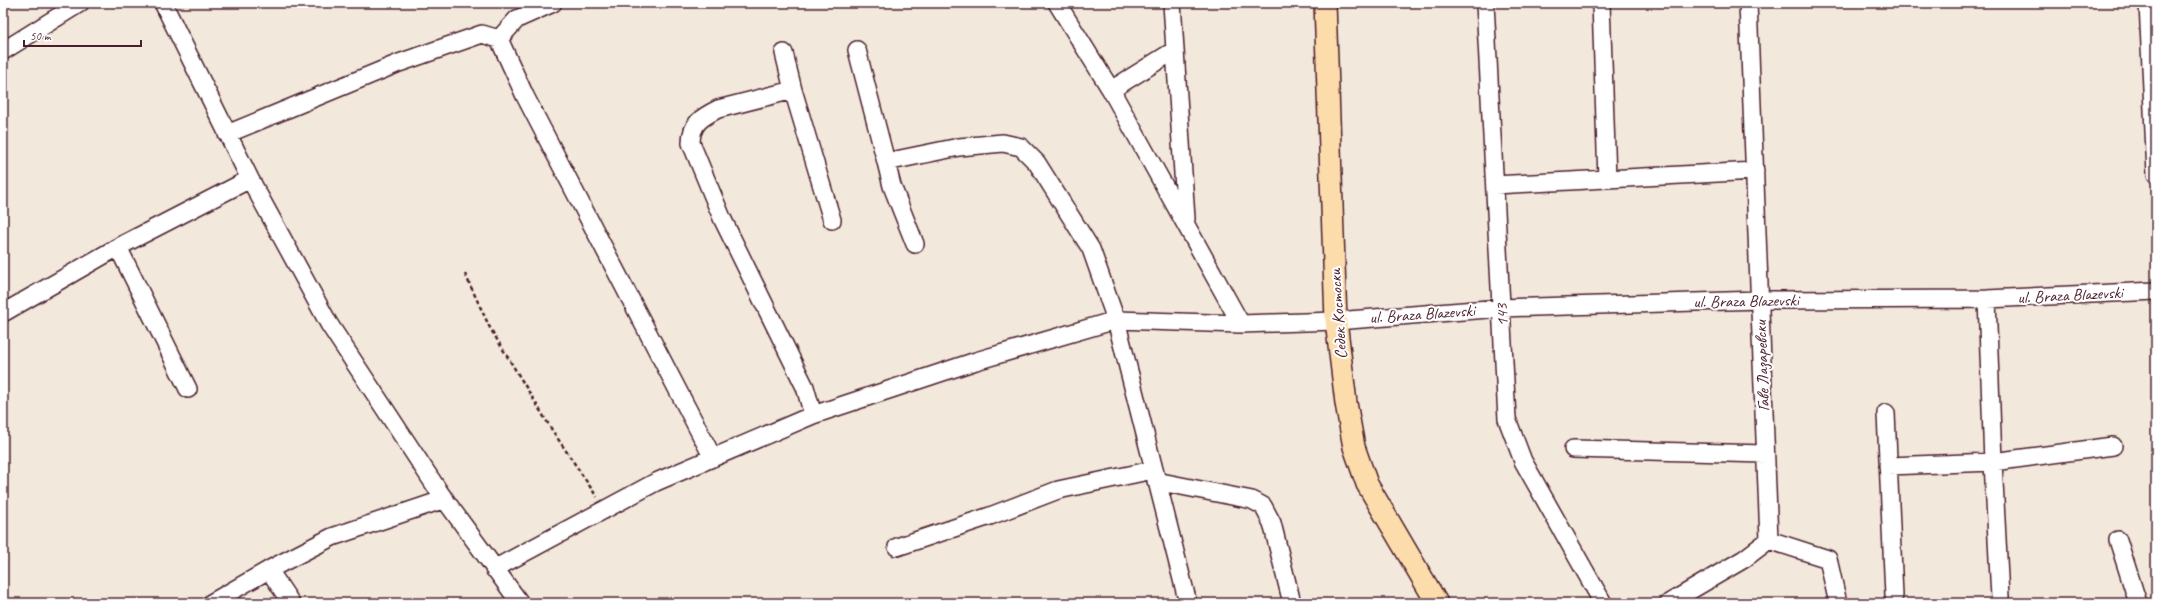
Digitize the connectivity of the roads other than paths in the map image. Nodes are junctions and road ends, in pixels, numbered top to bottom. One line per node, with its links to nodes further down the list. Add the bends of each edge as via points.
1 (80, 3): 14 (street)
2 (162, 3): 18 (street)
3 (553, 3): 11 (street, via 517,19)
4 (1058, 3): 17 (street)
5 (1172, 3): 13 (street)
6 (1324, 3): 37 (main road, Седек Костоски)
7 (1486, 3): 26 (street, 143)
8 (1601, 3): 25 (street)
9 (1748, 3): 20 (street, Гаве Лазаревски)
10 (2148, 3): 23 (street)
11 (499, 39): 18 (street, via 482,34 399,63); 45 (street, via 525,96)
12 (857, 50): 19 (street)
13 (1175, 50): 17 (street); 21 (street)
14 (3, 51)
15 (784, 53): 16 (street)
16 (793, 90): 27 (street); 41 (street, via 712,112 695,125 691,132 691,143 728,231 805,387)
17 (1111, 90): 22 (street)
18 (227, 134): 24 (street)
19 (886, 162): 29 (street, via 892,186); 36 (street, via 959,148 1003,143 1021,147 1037,163 1091,249)
20 (1754, 171): 25 (street); 33 (street, Гаве Лазаревски)
21 (1182, 172): 22 (street); 28 (street)
22 (1158, 174): 28 (street)
23 (2156, 174)
24 (250, 179): 30 (street); 49 (street, via 329,324)
25 (1607, 179): 26 (street)
26 (1495, 185): 34 (street, 143)
27 (832, 220)
28 (1186, 225): 38 (street)
29 (915, 244)
30 (118, 247): 35 (street); 39 (street)
31 (2156, 291): 32 (street, ul. Braza Blazevski)
32 (1987, 299): 33 (street, ul. Braza Blazevski); 46 (street)
33 (1759, 300): 34 (street, ul. Braza Blazevski); 44 (street, Гаве Лазаревски)
34 (1501, 308): 37 (street, ul. Braza Blazevski); 63 (street, 143, via 1507,419 1523,461)
35 (3, 313)
36 (1116, 320): 38 (street, ul. Braza Blazevski); 41 (street, ul. Braza Blazevski, via 976,361); 48 (street)
37 (1336, 321): 38 (street, ul. Braza Blazevski); 62 (main road, Седек Костоски, via 1354,447 1367,484)
38 (1241, 324)
39 (188, 389)
40 (1886, 413): 47 (street)
41 (813, 415): 45 (street, ul. Braza Blazevski)
42 (2114, 446): 46 (street)
43 (1573, 449): 44 (street)
44 (1765, 454): 50 (street, Гаве Лазаревски)
45 (713, 458): 53 (street, ul. Braza Blazevski, via 656,482)
46 (1993, 462): 47 (street); 56 (street)
47 (1888, 466): 55 (street)
48 (1154, 475): 52 (street, via 1058,490); 60 (street); 61 (street, via 1252,500 1264,506 1272,523)
49 (445, 499): 53 (street); 54 (street, via 332,537)
50 (1769, 540): 64 (street, via 1744,559); 65 (street, via 1828,559)
51 (2118, 540): 66 (street)
52 (897, 547)
53 (494, 569): 59 (street)
54 (269, 570): 57 (street); 58 (street)
55 (1894, 596)
56 (2000, 597)
57 (211, 603)
58 (291, 603)
59 (520, 603)
60 (1188, 603)
61 (1292, 603)
62 (1436, 603)
63 (1603, 603)
64 (1670, 603)
65 (1838, 603)
66 (2138, 603)

